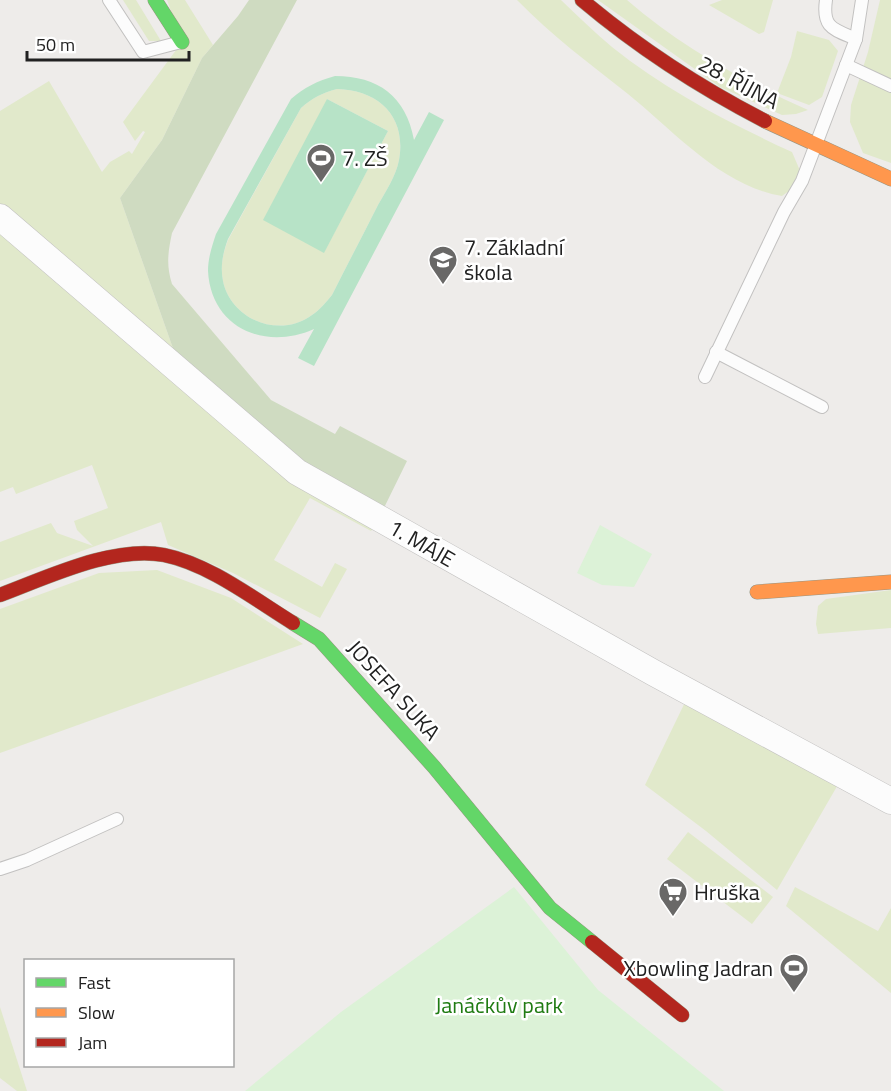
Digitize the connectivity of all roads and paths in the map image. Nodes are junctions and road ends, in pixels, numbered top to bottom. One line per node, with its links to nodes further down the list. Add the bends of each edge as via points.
1 (109, 0): 7 (lane, via 143,52)
2 (155, 0): 7 (street)
3 (582, 0): 10 (street, 28. ŘÍJNA, via 648,53 698,86)
4 (826, 0): 6 (lane, via 827,23 835,31)
5 (862, 0): 6 (lane)
6 (856, 39): 8 (lane)
7 (182, 42)
8 (846, 65): 9 (lane); 10 (lane)
9 (891, 86)
10 (816, 146): 11 (street, 28. ŘÍJNA); 13 (lane, via 802,182)
11 (891, 179)
12 (0, 217): 19 (street, 1. MÁJE, via 297,472)
13 (716, 352): 14 (lane); 15 (lane)
14 (705, 376)
15 (822, 407)
16 (891, 582): 17 (street)
17 (757, 592)
18 (0, 595): 22 (street, JOSEFA SUKA, via 95,561 127,554 162,555 204,569 319,639 434,767 550,908)
19 (891, 801)
20 (117, 819): 21 (lane)
21 (0, 869)
22 (682, 1015)

